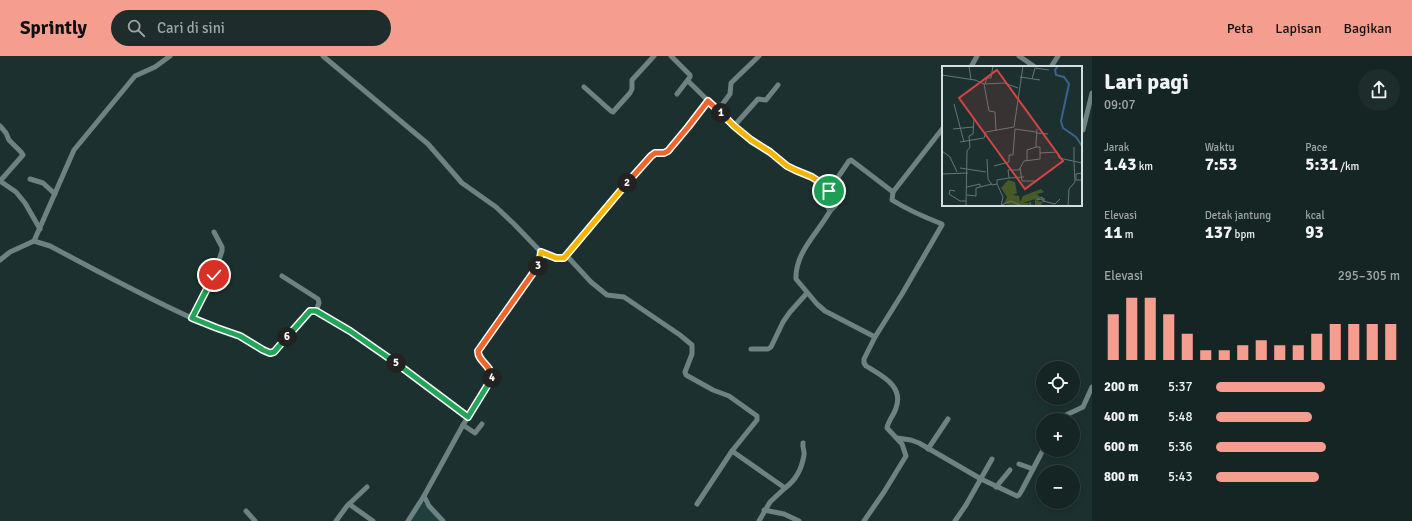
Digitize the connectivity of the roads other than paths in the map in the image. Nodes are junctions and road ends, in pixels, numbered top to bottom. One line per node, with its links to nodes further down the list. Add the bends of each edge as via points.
1 (170, 56): 26 (street, via 156,67 135,76 79,143)
2 (323, 56): 31 (street, via 428,144 462,183 496,207)
3 (654, 56): 14 (street, via 632,80 630,93 613,112)
4 (671, 56): 12 (street, via 689,74)
5 (759, 56): 18 (street, via 732,82 730,94)
6 (977, 56): 9 (street)
7 (1019, 56): 10 (street)
8 (1058, 56): 11 (street)
9 (972, 66)
10 (1034, 66)
11 (1052, 66)
12 (688, 82): 16 (street); 17 (street)
13 (778, 85): 20 (street, via 766,100 758,99)
14 (584, 87)
15 (1092, 93): 22 (street)
16 (677, 94)
17 (708, 101): 18 (street); 32 (street, via 668,151 651,156)
18 (718, 110): 20 (street)
19 (0, 126): 28 (street, via 23,155 0,181 16,192)
20 (734, 126): 24 (street, via 791,168 812,177)
21 (942, 129): 25 (street)
22 (1083, 130)
23 (30, 179): 26 (street, via 43,183)
24 (830, 190): 25 (street, via 851,160); 27 (street, via 826,199); 27 (street, via 836,205)
25 (893, 192): 38 (street, via 892,200 942,226)
26 (55, 194): 28 (street)
27 (830, 211): 35 (street, via 808,242 800,259 796,279)
28 (40, 229): 30 (street)
29 (214, 232): 37 (street, via 222,251 214,275)
30 (34, 242): 33 (street, via 10,252); 37 (street, via 50,246)
31 (541, 252): 32 (street, via 560,258); 42 (street, via 538,265 477,353 491,371 492,379)
32 (566, 255): 49 (street, via 604,292 611,296 624,297 692,345 686,375 729,396 756,415 757,420)
33 (0, 260)
34 (282, 276): 36 (street, via 318,299)
35 (807, 293): 38 (street, via 825,311); 39 (street, via 783,322 771,347)
36 (316, 311): 37 (street, via 310,311 274,352 270,353 240,336); 42 (street, via 406,370)
37 (192, 318)
38 (875, 337): 46 (street, via 864,363 891,382 897,391 896,408 887,427)
39 (751, 349)
40 (1092, 386): 41 (street, via 1083,407)
41 (1070, 413)
42 (468, 417): 45 (street)
43 (948, 420): 48 (street)
44 (482, 424): 45 (street, via 475,434)
45 (463, 425): 59 (street)
46 (897, 438): 48 (street, via 911,440); 71 (street, via 903,446 905,459)
47 (803, 443): 58 (street, via 804,455 797,476)
48 (928, 449): 55 (street)
49 (732, 451): 58 (street); 61 (street)
50 (1040, 457): 54 (street)
51 (992, 459): 55 (street)
52 (1019, 464): 54 (street)
53 (1010, 470): 57 (street)
54 (1033, 470): 57 (street, via 1018,495)
55 (981, 479): 57 (street); 72 (street)
56 (367, 487): 60 (street)
57 (996, 487)
58 (785, 488): 62 (street)
59 (424, 496): 67 (street); 68 (street, via 427,504)
60 (349, 504): 65 (street); 66 (street)
61 (697, 504)
62 (764, 510): 69 (street); 70 (street, via 784,514)
63 (246, 511): 64 (street)
64 (255, 521)
65 (336, 521)
66 (372, 521)
67 (408, 521)
68 (443, 521)
69 (759, 521)
70 (799, 521)
71 (864, 521)
72 (955, 521)

